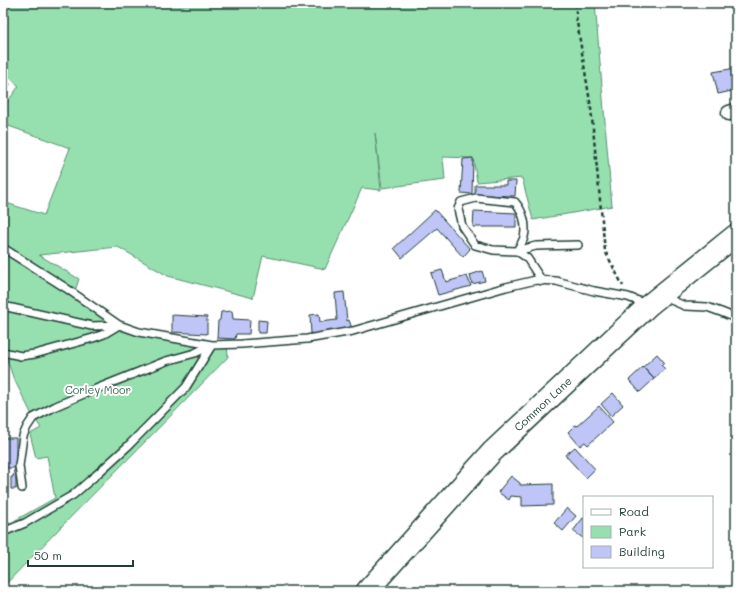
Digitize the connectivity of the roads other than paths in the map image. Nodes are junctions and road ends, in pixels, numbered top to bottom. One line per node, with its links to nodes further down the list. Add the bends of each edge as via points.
1 (736, 235): 6 (street, Common Lane)
2 (578, 245): 4 (lane, via 536,246)
3 (3, 248): 9 (lane)
4 (517, 251): 4 (lane, via 493,250 476,245 462,226 458,209 461,202 476,198 515,202 520,208 524,222 524,238); 5 (lane, via 527,258)
5 (542, 281): 6 (lane, via 556,281 594,291); 10 (lane, via 506,287 353,331 307,340)
6 (654, 300): 8 (lane, via 707,307); 14 (street, Common Lane, via 492,452)
7 (3, 306): 9 (lane, via 92,326)
8 (736, 318)
9 (119, 325): 10 (lane, via 139,332); 11 (lane, via 93,338 35,354 21,356)
10 (212, 345): 12 (lane, via 166,361 33,418 23,436 19,466); 13 (lane, via 186,387 95,476 73,495 30,520)
11 (3, 352)
12 (22, 488)
13 (3, 532)
14 (367, 591)

